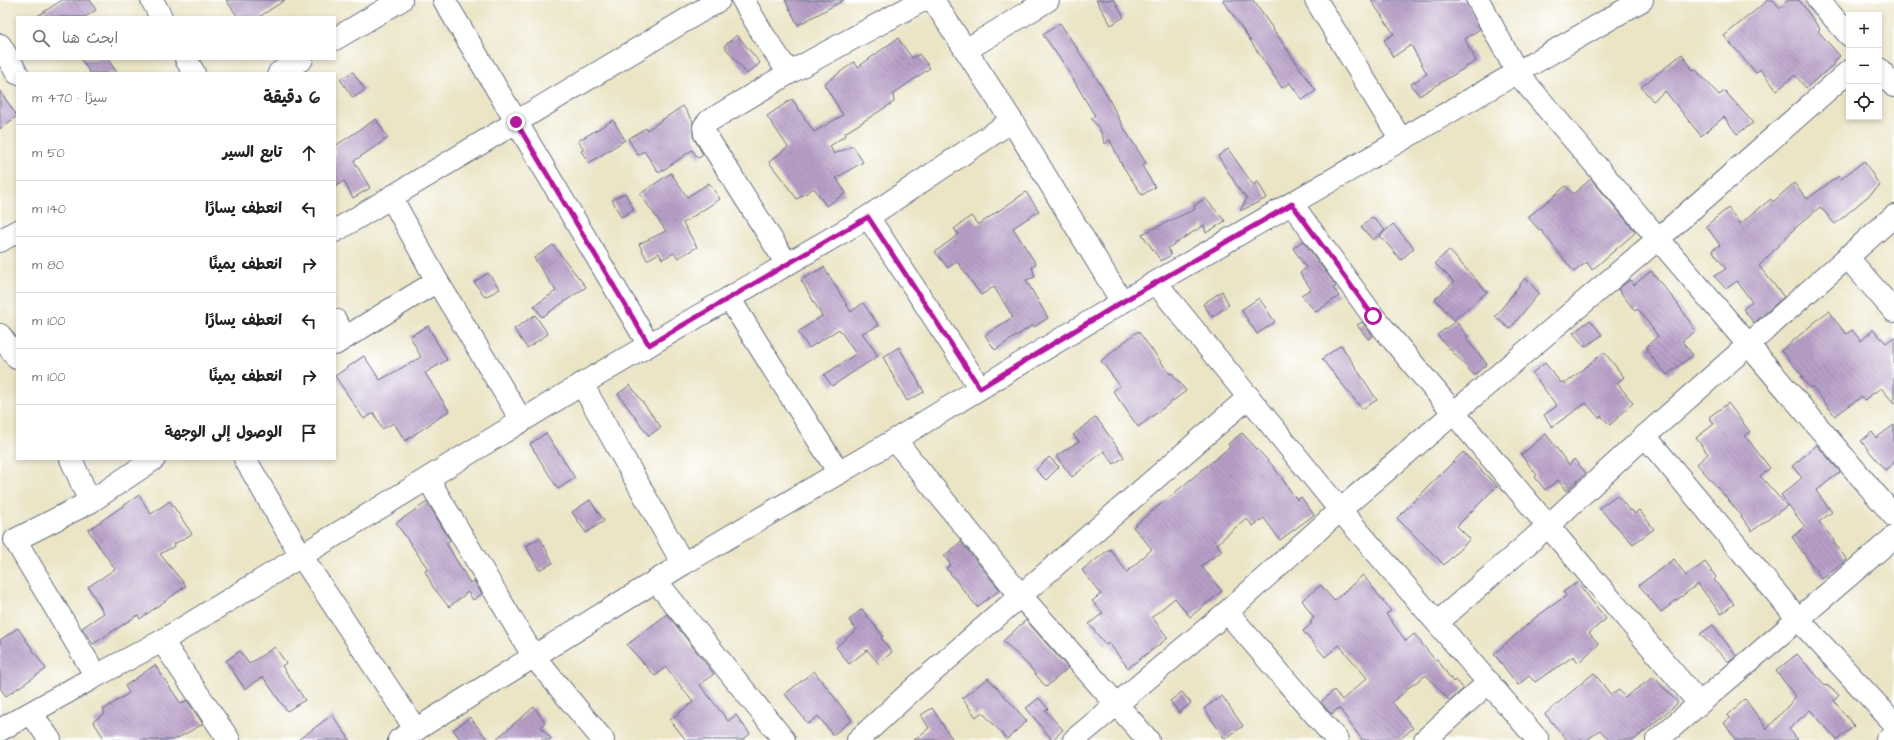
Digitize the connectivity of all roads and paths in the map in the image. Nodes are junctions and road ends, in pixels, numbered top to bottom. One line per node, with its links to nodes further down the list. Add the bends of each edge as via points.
1 (152, 0): 13 (street)
2 (401, 0): 15 (street)
3 (444, 0): 29 (street)
4 (718, 0): 29 (street)
5 (743, 0): 24 (street)
6 (923, 0): 24 (street)
7 (933, 0): 17 (street)
8 (1048, 0): 17 (street)
9 (1316, 0): 30 (street)
10 (1478, 0): 25 (street)
11 (1642, 0): 25 (street)
12 (1827, 3): 14 (street)
13 (161, 16)
14 (1846, 31)
15 (336, 38)
16 (0, 45): 20 (street)
17 (966, 50): 28 (street)
18 (187, 60): 21 (street)
19 (300, 60): 22 (street)
20 (16, 72)
21 (193, 72)
22 (281, 72)
23 (1882, 72): 27 (street)
24 (789, 74): 40 (street, via 709,120 704,127 705,134)
25 (1518, 74): 30 (street); 37 (street)
26 (1846, 74): 37 (street)
27 (1894, 86)
28 (1012, 121): 34 (street); 44 (street)
29 (516, 122): 31 (street); 49 (street)
30 (1401, 140): 32 (street)
31 (391, 197): 35 (street); 41 (street)
32 (1292, 204): 42 (street); 54 (street, via 1373,316)
33 (1894, 216): 39 (street)
34 (868, 217): 40 (street); 52 (street)
35 (336, 230)
36 (16, 231): 38 (street)
37 (1658, 239): 48 (street); 54 (street)
38 (0, 241)
39 (1848, 258): 45 (street); 48 (street)
40 (787, 264): 43 (street)
41 (437, 281): 46 (street); 55 (street)
42 (1156, 283): 44 (street); 53 (street)
43 (729, 298): 49 (street); 61 (street)
44 (1122, 302): 52 (street)
45 (1894, 311)
46 (338, 334)
47 (0, 335): 50 (street)
48 (1749, 344): 56 (street); 65 (street)
49 (649, 345): 51 (street)
50 (16, 357)
51 (582, 384): 55 (street); 69 (street)
52 (980, 388): 57 (street)
53 (1249, 398): 64 (street); 71 (street)
54 (1453, 413): 64 (street); 66 (street)
55 (522, 421): 62 (street)
56 (1645, 436): 66 (street); 73 (street)
57 (895, 440): 61 (street); 71 (street)
58 (71, 460): 63 (street)
59 (153, 460): 63 (street)
60 (246, 460): 68 (street)
61 (839, 473): 69 (street)
62 (428, 479): 68 (street); 76 (street)
63 (90, 502): 77 (street, via 15,540)
64 (1340, 510): 72 (street); 74 (street)
65 (1894, 516)
66 (1548, 526): 74 (street); 80 (street)
67 (1894, 537): 73 (street)
68 (302, 557): 75 (street); 85 (street)
69 (683, 564): 70 (street)
70 (656, 581): 76 (street); 89 (street)
71 (1021, 596): 79 (street); 90 (street)
72 (1227, 612): 79 (street); 93 (street)
73 (1798, 619): 80 (street); 82 (street)
74 (1438, 622): 78 (street)
75 (162, 641): 77 (street); 87 (street)
76 (534, 657): 85 (street); 88 (street)
77 (96, 676): 81 (street)
78 (1489, 682): 94 (street); 95 (street)
79 (1116, 703): 91 (street); 92 (street)
80 (1699, 703): 96 (street)
81 (31, 713): 83 (street); 86 (street)
82 (1894, 723)
83 (0, 730)
84 (1894, 734): 97 (street)
85 (407, 735)
86 (50, 740)
87 (229, 740)
88 (603, 740)
89 (784, 740)
90 (858, 740)
91 (1074, 740)
92 (1148, 740)
93 (1336, 740)
94 (1425, 740)
95 (1538, 740)
96 (1657, 740)
97 (1887, 740)

